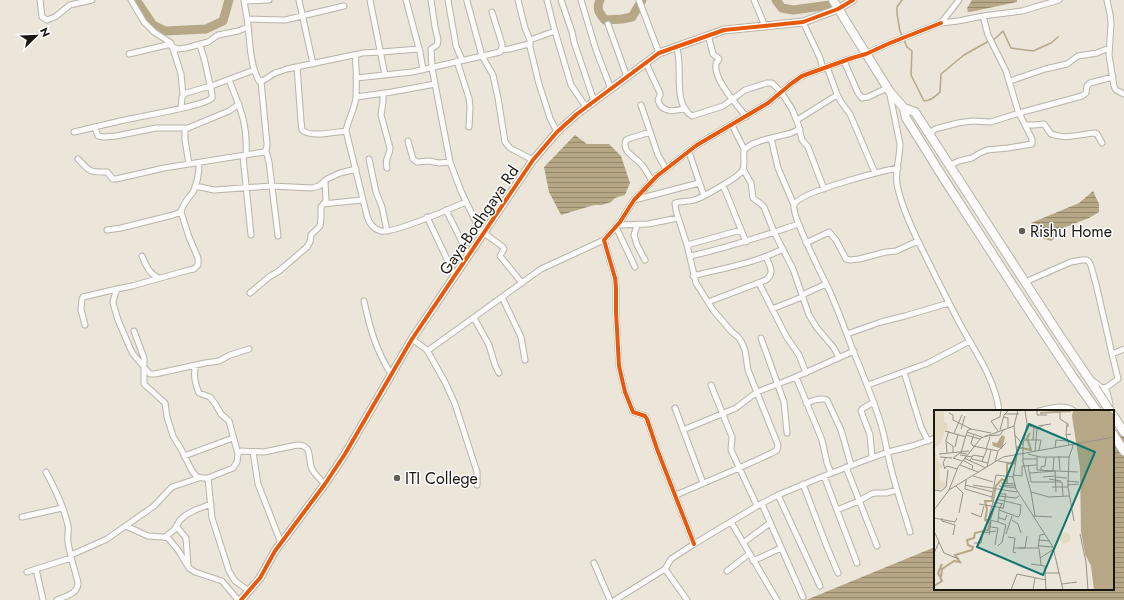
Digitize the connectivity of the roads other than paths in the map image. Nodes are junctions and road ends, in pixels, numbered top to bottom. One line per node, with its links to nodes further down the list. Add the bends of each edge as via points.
1 (40, 0): 2 (street, via 42,17 47,20 70,5)
2 (92, 0)
3 (132, 0): 38 (street, via 144,22)
4 (269, 0): 21 (street)
5 (299, 0): 26 (street)
6 (370, 0): 43 (street)
7 (406, 0): 41 (street)
8 (431, 0): 54 (street, via 438,40 437,45 431,49)
9 (448, 0): 49 (street)
10 (518, 0): 36 (street)
11 (547, 0): 34 (street)
12 (561, 0): 76 (street)
13 (581, 0): 67 (street)
14 (639, 0): 44 (street)
15 (754, 0): 32 (street)
16 (833, 0): 24 (main road)
17 (853, 0): 24 (street, Gaya-Bodhgaya Rd)
18 (958, 0): 30 (street)
19 (1060, 0): 27 (street, via 1022,11)
20 (1107, 0): 40 (street, via 1111,24)
21 (244, 1): 28 (street)
22 (467, 1): 48 (street)
23 (344, 6): 26 (street)
24 (838, 8): 29 (street, Gaya-Bodhgaya Rd); 47 (main road)
25 (492, 12): 42 (street)
26 (302, 16): 28 (street, via 285,20); 52 (street)
27 (983, 16): 30 (street); 64 (street, via 989,38)
28 (247, 19): 33 (street)
29 (803, 22): 32 (street, Gaya-Bodhgaya Rd); 55 (street)
30 (941, 23): 47 (street)
31 (608, 24): 59 (street)
32 (765, 26): 35 (street, Gaya-Bodhgaya Rd, via 731,29)
33 (248, 27): 37 (street, via 218,35); 56 (street)
34 (555, 31): 36 (street); 79 (street, via 571,86)
35 (708, 35): 39 (street, Gaya-Bodhgaya Rd); 75 (street, via 713,54 718,60 715,67)
36 (529, 42): 42 (street); 94 (street, via 539,84)
37 (200, 45): 38 (street, via 180,49); 66 (street)
38 (172, 46): 45 (street); 72 (street, via 181,74)
39 (676, 47): 44 (street, Gaya-Bodhgaya Rd); 81 (street, via 680,63 679,92)
40 (1109, 48): 60 (street); 64 (street, via 1078,56 1067,64)
41 (419, 49): 43 (street); 57 (street)
42 (502, 50): 48 (street)
43 (382, 52): 46 (street); 58 (street)
44 (659, 53): 51 (street, Gaya-Bodhgaya Rd)
45 (129, 54)
46 (358, 54): 52 (street); 61 (street, via 355,58)
47 (866, 54): 50 (street); 68 (main road)
48 (482, 56): 49 (street); 106 (street, via 493,75 505,142 510,148)
49 (459, 61): 54 (street); 88 (street, via 470,107)
50 (844, 61): 55 (street); 68 (street, via 862,98)
51 (646, 63): 59 (street, Gaya-Bodhgaya Rd); 81 (street, via 660,93 659,105 673,111)
52 (313, 64): 53 (street)
53 (297, 67): 63 (street); 92 (street, via 302,130 315,134)
54 (432, 68): 57 (street); 65 (street)
55 (825, 68): 69 (street, via 802,76); 73 (street)
56 (254, 70): 62 (street); 63 (street)
57 (423, 70): 58 (street)
58 (385, 75): 61 (street)
59 (626, 77): 67 (street, Gaya-Bodhgaya Rd)
60 (1113, 77): 71 (street, via 1116,90); 83 (street, via 1090,82 1082,96)
61 (356, 78): 74 (street)
62 (229, 80): 66 (street); 77 (street)
63 (261, 81): 101 (street)
64 (1010, 81): 83 (street)
65 (435, 84): 70 (street); 108 (street)
66 (210, 86): 72 (street); 80 (street, via 211,99)
67 (611, 89): 76 (street, Gaya-Bodhgaya Rd)
68 (889, 90): 82 (main road); 112 (street, via 900,144)
69 (781, 92): 75 (street, via 770,82 745,90); 84 (street); 85 (street)
70 (383, 94): 74 (street); 111 (street, via 381,115 390,148 386,161)
71 (1124, 94)
72 (183, 95): 80 (street)
73 (837, 95): 85 (street); 116 (street, via 850,114)
74 (356, 97): 92 (street)
75 (732, 100): 81 (street, via 720,108 692,116); 84 (street)
76 (594, 102): 79 (street, Gaya-Bodhgaya Rd)
77 (239, 104): 90 (street, via 229,111); 103 (street, via 246,128)
78 (641, 105): 95 (street)
79 (586, 107): 94 (street, Gaya-Bodhgaya Rd)
80 (180, 108): 89 (street)
81 (685, 108)
82 (904, 108): 96 (main road, via 915,112); 204 (main road, via 906,118 944,179)
83 (1020, 113): 87 (street); 96 (street, via 991,122 958,123 935,129)
84 (746, 117): 86 (street)
85 (797, 120): 91 (street)
86 (732, 125): 100 (street); 102 (street)
87 (1025, 125): 99 (street, via 1044,124 1051,134 1063,137 1095,133); 110 (street, via 1032,144 987,150)
88 (469, 127)
89 (95, 128): 90 (street, via 98,136 104,137 156,128); 93 (street)
90 (185, 129): 109 (street)
91 (800, 130): 97 (street); 124 (street)
92 (346, 131): 113 (street)
93 (74, 132)
94 (557, 132): 106 (street, Gaya-Bodhgaya Rd)
95 (650, 132): 114 (street); 118 (street, via 628,139 625,145)
96 (929, 134): 110 (main road)
97 (771, 138): 100 (street); 130 (street, via 778,168)
98 (408, 141): 108 (street, via 414,161)
99 (1102, 143)
100 (744, 149): 115 (street)
101 (266, 151): 103 (street); 122 (street, via 270,162)
102 (689, 152): 114 (street); 119 (street)
103 (245, 155): 107 (street); 123 (street)
104 (78, 159): 109 (street, via 91,171 107,172 113,179)
105 (369, 159): 140 (street)
106 (533, 160): 142 (street, Gaya-Bodhgaya Rd)
107 (198, 162): 109 (street); 121 (street)
108 (450, 162): 128 (street)
109 (189, 164)
110 (950, 165): 161 (main road)
111 (387, 168)
112 (898, 168): 116 (street); 146 (street, via 898,188)
113 (356, 169): 117 (street, via 340,172); 126 (street)
114 (666, 169): 118 (street)
115 (743, 169): 120 (street); 141 (street, via 751,184 753,198 764,207)
116 (875, 173): 124 (street)
117 (325, 180): 122 (street, via 312,188); 129 (street, via 326,201)
118 (652, 181): 127 (street)
119 (699, 183): 125 (street); 127 (street)
120 (723, 185): 125 (street); 139 (street)
121 (195, 186): 123 (street, via 214,190); 132 (street, via 183,204)
122 (271, 186): 123 (street); 144 (street)
123 (246, 187): 143 (street)
124 (824, 189): 130 (street, via 802,198)
125 (704, 196): 134 (street, via 694,201 675,204)
126 (362, 200): 129 (street); 140 (street, via 370,224 378,230)
127 (634, 200): 137 (street)
128 (466, 202): 131 (street); 142 (street)
129 (323, 204): 165 (street, via 320,207 320,226 311,235 307,248)
130 (794, 205): 136 (street)
131 (446, 210): 133 (street); 152 (street)
132 (181, 212): 138 (street); 159 (street, via 198,258 198,265 194,269)
133 (427, 217): 140 (street); 157 (street)
134 (678, 218): 135 (street); 149 (street)
135 (637, 224): 137 (street); 155 (street, via 634,235)
136 (799, 224): 141 (street); 148 (street)
137 (617, 226): 145 (street); 156 (street)
138 (107, 230)
139 (741, 230): 147 (street); 149 (street)
140 (387, 231)
141 (774, 232): 147 (street); 150 (street)
142 (483, 234): 152 (street, Gaya-Bodhgaya Rd); 160 (street, via 503,247 500,256)
143 (251, 235)
144 (278, 236)
145 (604, 240): 160 (street, via 542,269); 234 (street, via 615,278 618,357 625,392 633,412 647,419)
146 (918, 241): 148 (street, via 896,251 850,260 829,232); 170 (street)
147 (746, 242): 153 (street)
148 (806, 242): 163 (street)
149 (688, 245): 153 (street)
150 (783, 249): 154 (street); 167 (street)
151 (142, 256): 159 (street, via 151,273)
152 (469, 256): 157 (street, Gaya-Bodhgaya Rd)
153 (690, 256): 158 (street)
154 (766, 257): 158 (street); 162 (street, via 771,266 771,274)
155 (645, 260)
156 (635, 267)
157 (455, 276): 177 (street, Gaya-Bodhgaya Rd)
158 (694, 276): 169 (street)
159 (159, 278): 164 (street)
160 (522, 282): 166 (street)
161 (1025, 282): 183 (street, via 1071,262 1086,260 1091,266 1096,284); 196 (main road)
162 (759, 283): 169 (street); 171 (street)
163 (826, 284): 167 (street); 175 (street)
164 (116, 288): 173 (street, via 83,297 81,310); 187 (street, via 113,300 115,311 133,354)
165 (250, 293)
166 (502, 297): 172 (street); 185 (street, via 521,337)
167 (802, 297): 171 (street); 184 (street, via 813,323)
168 (364, 301): 191 (street, via 374,340)
169 (708, 302): 197 (street, via 741,341 748,370)
170 (949, 303): 175 (street); 178 (street)
171 (772, 309): 190 (street, via 799,355)
172 (474, 318): 181 (street, via 430,350); 189 (street)
173 (85, 325)
174 (134, 331): 187 (street, via 144,358)
175 (847, 334): 182 (street)
176 (761, 338): 194 (street)
177 (412, 339): 181 (street); 191 (street, Gaya-Bodhgaya Rd)
178 (970, 341): 188 (street); 201 (street, via 989,376)
179 (1124, 349): 183 (street)
180 (249, 350): 186 (street, via 219,361)
181 (426, 350): 232 (street, via 445,382 454,404 477,472)
182 (854, 351): 184 (street); 195 (street)
183 (1112, 354): 196 (street, via 1118,379 1107,387)
184 (840, 358): 190 (street)
185 (525, 360)
186 (196, 365): 187 (street, via 153,375); 213 (street, via 195,380 199,393 212,399 230,424)
187 (144, 367): 220 (street, via 144,384 164,403 173,436)
188 (904, 372): 195 (street); 215 (street)
189 (499, 373)
190 (806, 373): 192 (street)
191 (391, 374): 230 (street, Gaya-Bodhgaya Rd, via 349,448)
192 (796, 377): 194 (street); 199 (street)
193 (711, 385): 207 (street)
194 (778, 385): 197 (street); 211 (street, via 784,402)
195 (868, 385): 198 (street)
196 (1098, 388): 205 (street, via 1107,392 1110,404); 206 (main road, bridge)
197 (757, 392): 207 (street, via 741,405); 223 (street, via 778,448)
198 (874, 402): 218 (street); 221 (street, via 861,411 870,435)
199 (806, 403): 222 (street, via 827,400 841,430); 225 (street, via 822,440)
200 (675, 408): 209 (street)
201 (999, 410)
202 (1044, 410): 203 (street, via 1061,407)
203 (1072, 410)
204 (1096, 410)
205 (1103, 410)
206 (1109, 410)
207 (722, 414): 209 (street); 223 (street, via 732,437 731,450)
208 (1114, 417): 210 (main road)
209 (683, 430): 229 (street)
210 (1124, 432)
211 (787, 433)
212 (1114, 436): 216 (main road)
213 (233, 438): 219 (street); 220 (street)
214 (934, 438): 215 (street)
215 (928, 441): 218 (street)
216 (1124, 451)
217 (253, 452): 219 (street, via 242,451); 230 (street, via 302,445 308,449 311,468); 248 (street, via 258,484)
218 (888, 452): 221 (street); 233 (street)
219 (238, 454): 228 (street, via 233,468)
220 (184, 456): 227 (street, via 192,472)
221 (872, 457): 222 (street)
222 (849, 466): 225 (street); 236 (street)
223 (739, 468): 229 (street); 238 (street)
224 (46, 472): 239 (street)
225 (831, 473): 226 (street)
226 (824, 476): 231 (street); 240 (street)
227 (199, 478): 228 (street); 244 (street, via 172,487 154,506)
228 (208, 478): 237 (street)
229 (703, 483): 234 (street)
230 (325, 484): 248 (street, Gaya-Bodhgaya Rd)
231 (803, 484): 235 (street); 263 (street)
232 (477, 485)
233 (897, 490): 236 (street, via 875,493); 246 (street)
234 (676, 495): 250 (street)
235 (778, 495): 238 (street); 264 (street)
236 (859, 501): 240 (street); 251 (street)
237 (210, 504): 245 (street, via 190,512 182,518); 265 (street, via 229,572)
238 (759, 505): 242 (street); 243 (street)
239 (62, 508): 241 (street); 254 (street, via 68,526)
240 (837, 510): 257 (street)
241 (22, 517)
242 (731, 522): 249 (street); 250 (street)
243 (770, 523): 249 (street); 252 (street)
244 (126, 526): 247 (street, via 148,536); 254 (street)
245 (177, 527): 247 (street); 258 (street, via 186,538)
246 (910, 532)
247 (165, 537): 258 (street, via 178,550)
248 (281, 543): 265 (street, Gaya-Bodhgaya Rd)
249 (743, 543): 253 (street)
250 (694, 544): 259 (street)
251 (877, 546)
252 (781, 548): 255 (street); 266 (street)
253 (749, 554): 255 (street); 261 (street)
254 (71, 556): 260 (street); 268 (street, via 78,588)
255 (754, 561): 273 (street)
256 (594, 563): 270 (street)
257 (857, 563)
258 (189, 568): 269 (street, via 222,581)
259 (665, 568): 271 (street); 272 (street)
260 (36, 569): 262 (street); 267 (street)
261 (727, 571)
262 (27, 572)
263 (838, 573)
264 (820, 586)
265 (249, 591): 269 (street, Gaya-Bodhgaya Rd)
266 (803, 596)
267 (43, 600)
268 (57, 600)
269 (240, 600)
270 (610, 600)
271 (615, 600)
272 (687, 600)
273 (777, 600)

